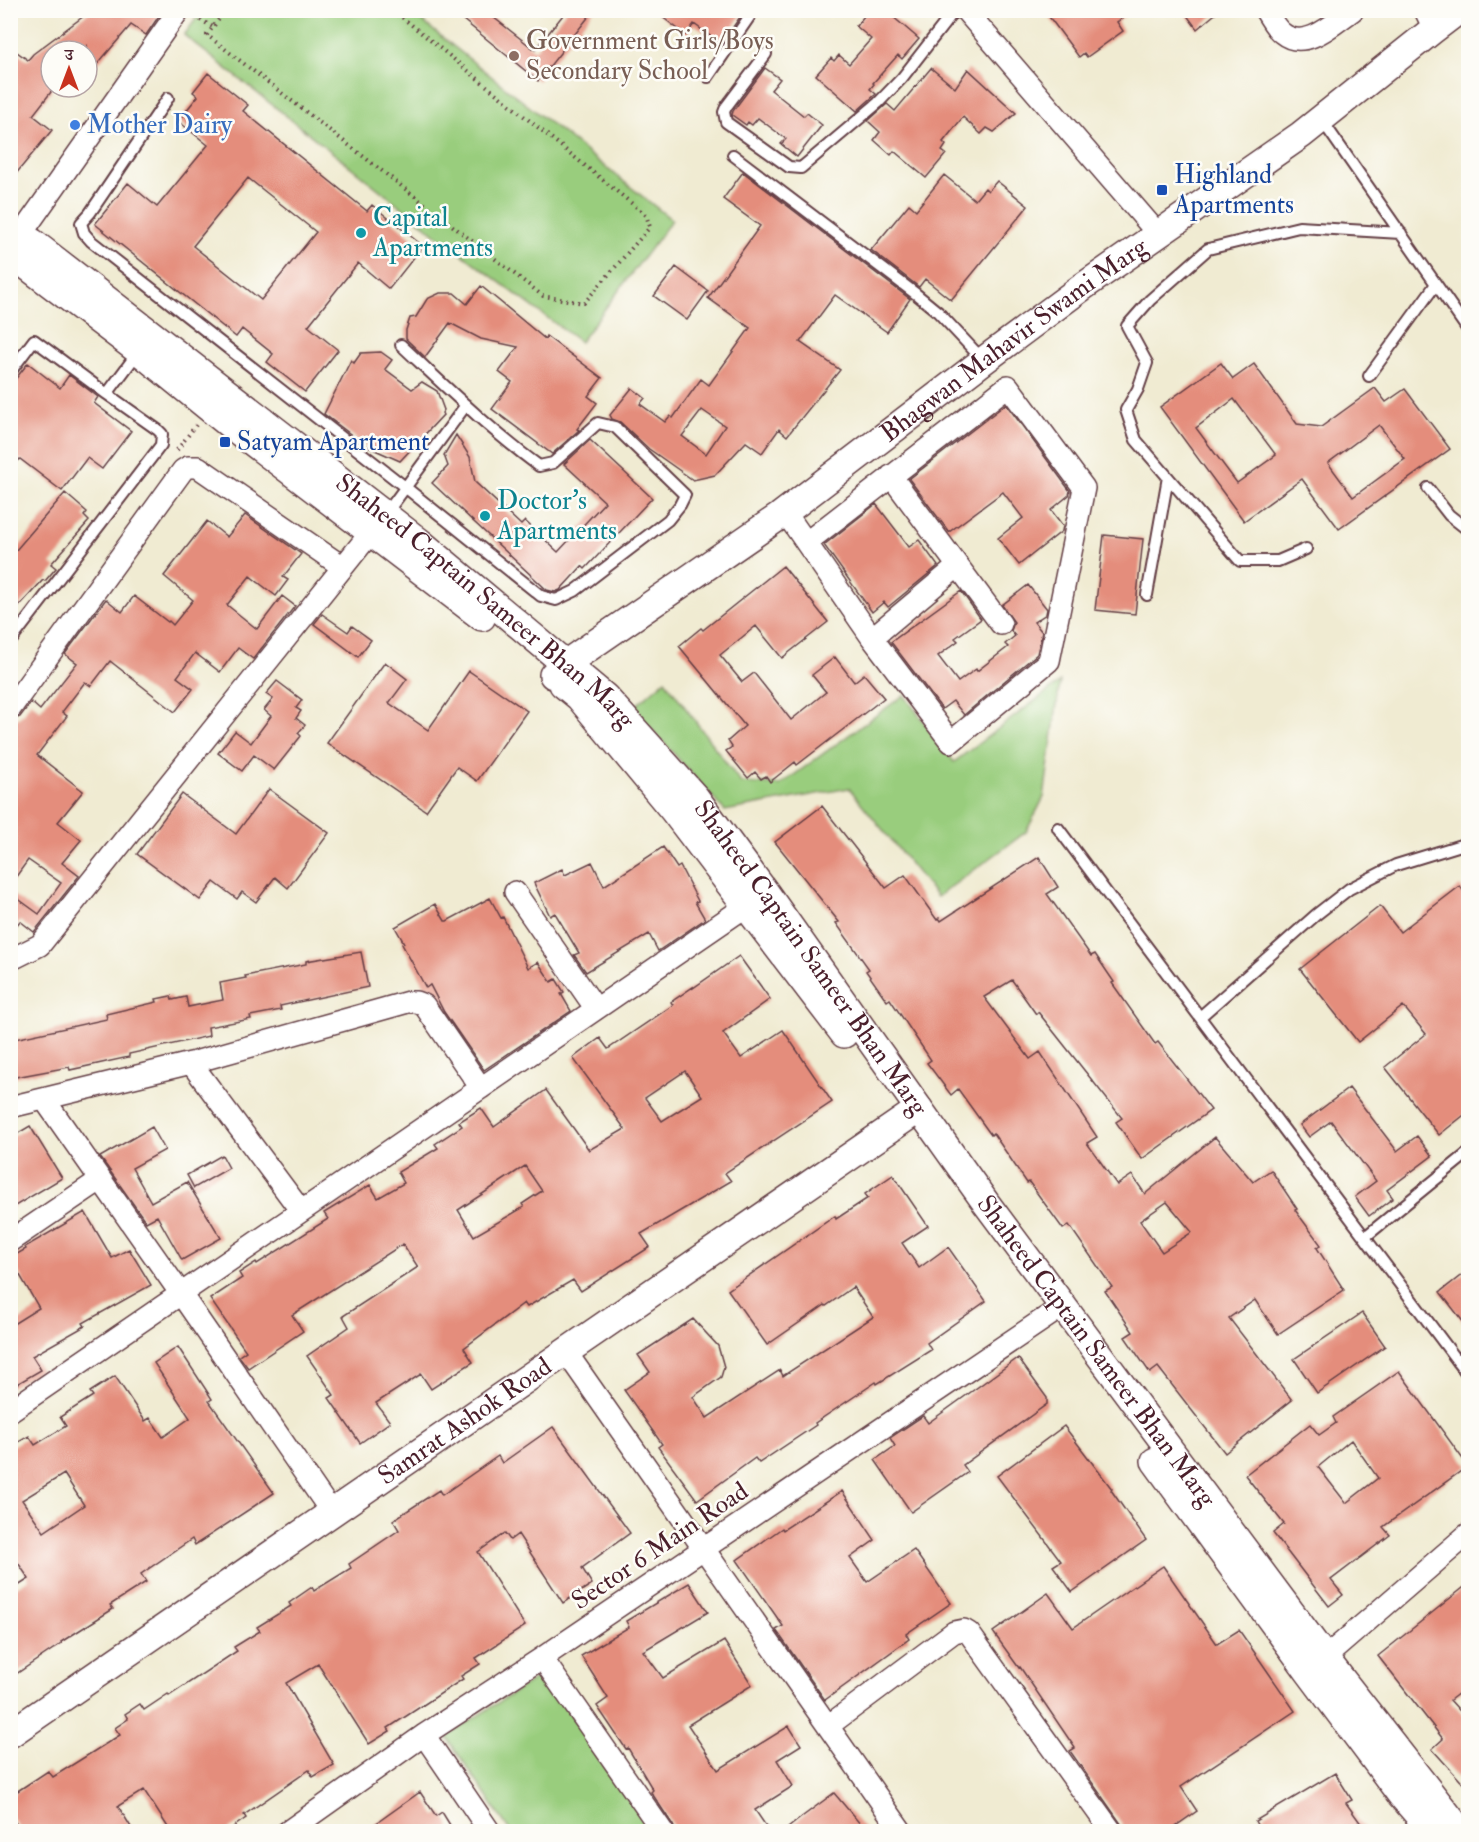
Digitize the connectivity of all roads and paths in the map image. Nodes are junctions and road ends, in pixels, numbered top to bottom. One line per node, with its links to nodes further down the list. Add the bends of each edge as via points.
1 (179, 10): 20 (street)
2 (189, 10): 12 (path)
3 (226, 10): 12 (path)
4 (393, 10): 12 (path, via 646,214 650,227 584,303 543,296 207,34)
5 (754, 10): 14 (lane)
6 (954, 10): 13 (lane, via 878,103 801,168 789,167 724,117 726,107)
7 (965, 10): 19 (street)
8 (1265, 10): 9 (street, via 1281,33 1302,39 1313,37)
9 (1353, 10)
10 (1459, 10): 11 (street, Bhagwan Mahavir Swami Marg)
11 (1429, 20): 16 (street, Bhagwan Mahavir Swami Marg)
12 (213, 27)
13 (766, 54)
14 (708, 77)
15 (168, 98): 32 (lane, via 81,223 84,233)
16 (1321, 118): 18 (lane); 19 (street, Bhagwan Mahavir Swami Marg)
17 (733, 154): 25 (lane, via 938,312)
18 (1401, 233): 21 (lane); 31 (lane, via 1299,227 1208,249 1150,300 1127,326 1147,363 1126,410 1136,440)
19 (1158, 234): 25 (street, Bhagwan Mahavir Swami Marg)
20 (14, 239): 23 (street, Shaheed Captain Sameer Bhan Marg, via 32,243)
21 (1436, 284): 22 (lane); 27 (lane)
22 (1468, 330)
23 (146, 343): 28 (lane); 35 (street, Shaheed Captain Sameer Bhan Marg, via 234,428)
24 (401, 345): 29 (lane)
25 (983, 361): 34 (street, Bhagwan Mahavir Swami Marg)
26 (10, 372): 28 (lane, via 34,340)
27 (1369, 376)
28 (107, 394): 44 (lane, via 158,430 162,434 161,445)
29 (466, 405): 32 (lane); 32 (lane, via 539,466 553,463 598,423 615,427 685,495 668,520 575,591 556,600 541,596)
30 (891, 476): 37 (street); 39 (street); 43 (street, via 1008,386 1084,488 1049,661 951,742)
31 (1168, 477): 38 (lane, via 1240,561 1278,561); 41 (lane)
32 (405, 487): 35 (lane)
33 (1428, 488): 36 (lane, via 1449,515)
34 (785, 512): 37 (street); 45 (street, Bhagwan Mahavir Swami Marg)
35 (377, 524): 40 (street); 45 (street, Shaheed Captain Sameer Bhan Marg, via 421,543)
36 (1468, 530)
37 (807, 542): 43 (street)
38 (1306, 549)
39 (958, 566): 42 (street); 43 (street)
40 (343, 567): 46 (street, via 198,467 188,467); 51 (street, via 40,945)
41 (1147, 595)
42 (1001, 624)
43 (872, 638)
44 (10, 642)
45 (559, 670): 50 (street, Shaheed Captain Sameer Bhan Marg, via 605,697 695,797)
46 (10, 709)
47 (1058, 828): 53 (lane)
48 (1461, 845): 53 (lane, via 1396,865 1349,889)
49 (515, 892): 52 (street)
50 (756, 899): 52 (street); 58 (street, Shaheed Captain Sameer Bhan Marg)
51 (10, 958)
52 (596, 1009): 55 (street)
53 (1200, 1017): 62 (lane)
54 (191, 1062): 55 (street, via 416,1002 424,1005); 56 (street); 61 (street)
55 (481, 1088): 61 (street)
56 (44, 1099): 57 (street); 60 (street)
57 (10, 1107)
58 (913, 1113): 65 (street, Shaheed Captain Sameer Bhan Marg); 66 (street, Samrat Ashok Road)
59 (1468, 1153): 62 (lane)
60 (100, 1180): 63 (street); 64 (street)
61 (301, 1211): 64 (street)
62 (1365, 1237): 68 (lane)
63 (10, 1241)
64 (181, 1294): 70 (street); 71 (street)
65 (1056, 1311): 73 (street, Sector 6 Main Road); 75 (street, Shaheed Captain Sameer Bhan Marg)
66 (566, 1352): 71 (street, Samrat Ashok Road); 73 (street)
67 (1468, 1353): 68 (lane)
68 (1458, 1362): 69 (lane)
69 (1468, 1375)
70 (10, 1411)
71 (332, 1513): 77 (street, Samrat Ashok Road)
72 (1468, 1534): 75 (street)
73 (705, 1549): 74 (street, Sector 6 Main Road); 76 (street)
74 (542, 1658): 78 (street, Sector 6 Main Road); 81 (street)
75 (1317, 1665): 84 (street, Shaheed Captain Sameer Bhan Marg, via 1401,1795); 85 (street, Shaheed Captain Sameer Bhan Marg)
76 (828, 1726): 82 (street); 83 (street, via 954,1632 964,1630)
77 (10, 1734)
78 (424, 1735): 79 (street, Sector 6 Main Road); 80 (street)
79 (287, 1832)
80 (490, 1832)
81 (663, 1832)
82 (902, 1832)
83 (1112, 1832)
84 (1433, 1832)
85 (1461, 1832)

